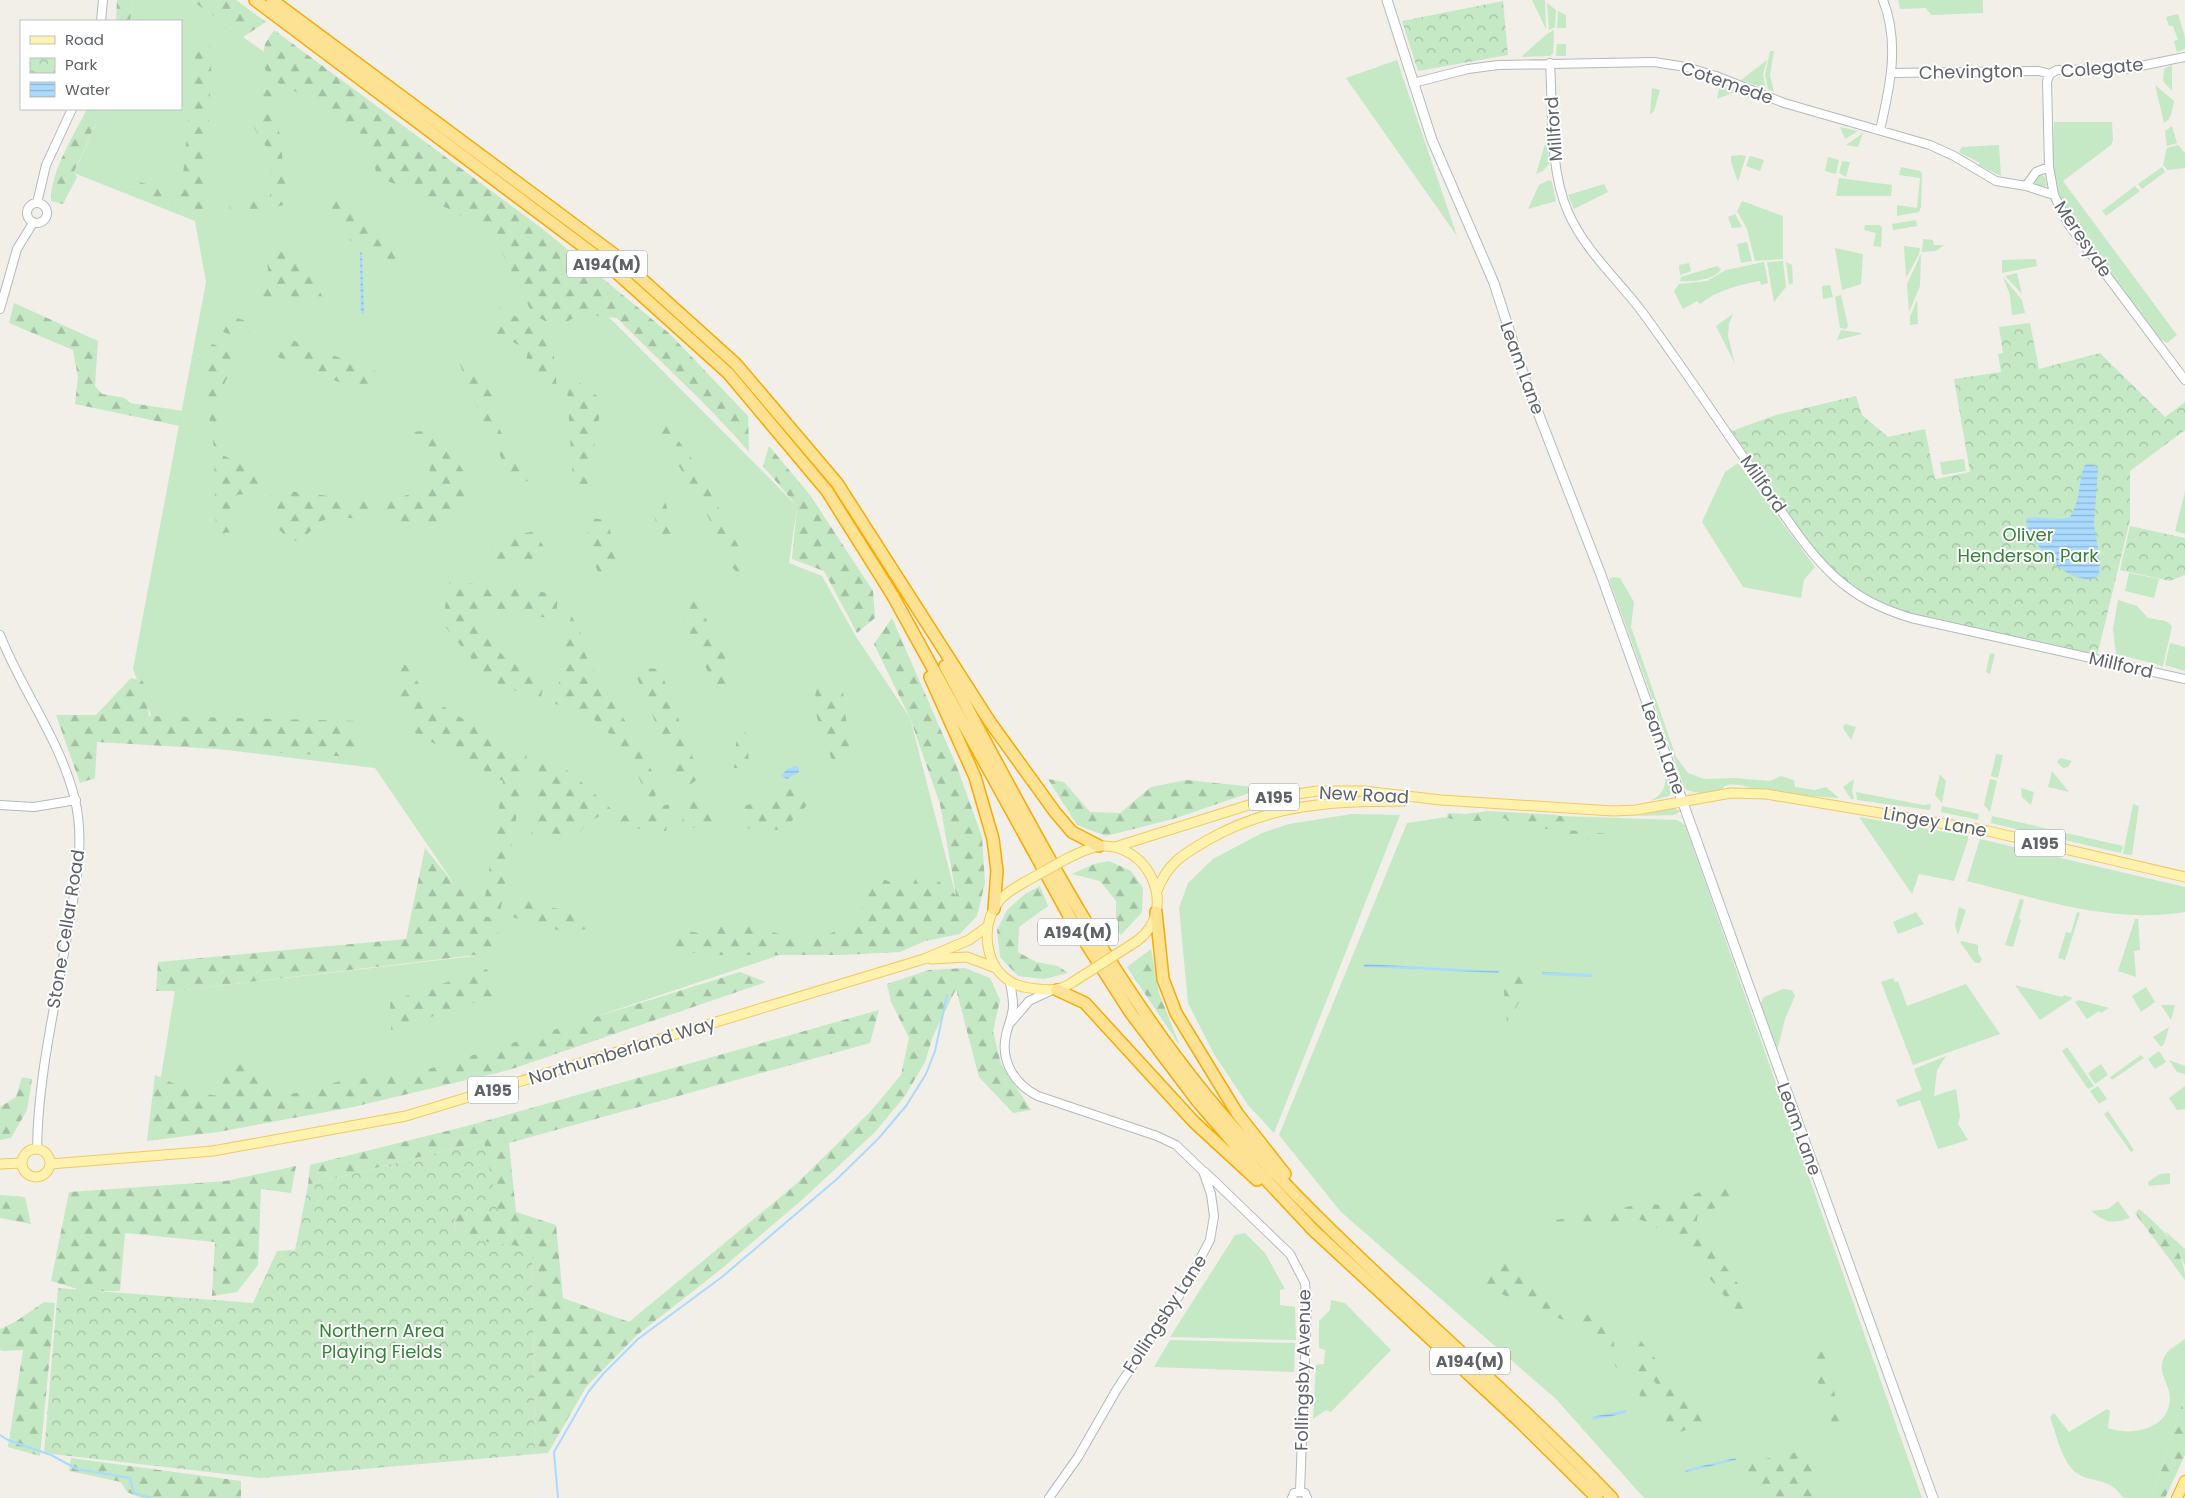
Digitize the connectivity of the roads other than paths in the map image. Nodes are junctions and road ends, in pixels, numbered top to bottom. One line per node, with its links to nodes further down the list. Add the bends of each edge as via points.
1 (103, 0): 6 (street)
2 (255, 0): 22 (highway, A194(M), via 608,265 728,373 827,491)
3 (272, 0): 21 (highway, A194(M), via 615,255 736,364 837,483)
4 (1387, 0): 11 (main road, Leam Lane)
5 (1882, 0): 9 (street, via 1891,32)
6 (101, 20)
7 (2185, 57): 10 (street, Colegate, via 2126,69 2057,70)
8 (1550, 63): 11 (street, Cotemede, via 1468,69); 13 (street, Cotemede, via 1654,62 1686,66 1784,103); 24 (street, Millford, via 1557,171 1568,214 1604,266 1639,308 1800,536 1836,578 1878,607 1911,618)
9 (1892, 73): 10 (street, Chevington, via 2038,71); 13 (street)
10 (2050, 74): 14 (street, Meresyde, via 2047,80)
11 (1413, 82): 27 (main road, Leam Lane, via 1443,168 1494,283 1522,371 1601,575)
12 (72, 110): 17 (street, via 46,165)
13 (1880, 130): 15 (street, Cotemede, via 1946,151 1996,181)
14 (2049, 167): 15 (street, via 2036,172); 16 (street, Meresyde)
15 (2026, 186): 16 (street, Cotemede)
16 (2054, 195): 20 (street, Meresyde, via 2069,225)
17 (37, 203): 18 (street, via 27,212); 18 (street, via 45,206 47,217 39,224)
18 (33, 223): 19 (street, via 17,249)
19 (0, 309)
20 (2185, 380)
21 (907, 594): 29 (highway, A194(M), via 990,722 1055,812 1072,832); 46 (highway, A194(M), via 1084,920 1115,970 1205,1094)
22 (893, 596): 33 (highway, A194(M), via 975,777 994,847 997,870); 47 (highway, A194(M), via 1072,924 1130,1012 1198,1102)
23 (0, 635): 25 (street, Stone Cellar Road, via 57,750)
24 (2185, 679)
25 (76, 800): 28 (street, via 34,807); 41 (street, Stone Cellar Road, via 79,824 77,877 40,1088)
26 (1441, 800): 27 (main road, New Road / A195, via 1613,811); 30 (main road, New Road / A195, via 1364,791 1317,790 1271,798); 32 (main road, New Road / A195, via 1339,802 1272,813 1224,831 1176,860)
27 (1682, 801): 31 (main road, Lingey Lane / A195, via 1755,792 1832,803 1988,831); 55 (main road, Leam Lane)
28 (0, 805)
29 (1099, 846): 30 (main road); 33 (main road, bridge, via 1084,850 1023,883 1002,898)
30 (1115, 847): 32 (main road, via 1144,864)
31 (2185, 877)
32 (1157, 891): 34 (main road)
33 (994, 909): 35 (main road)
34 (1156, 912): 39 (main road, bridge, via 1137,941); 46 (highway, A194(M), via 1164,979 1176,1013 1237,1113)
35 (987, 927): 36 (main road, Northumberland Way / A195, via 969,940); 37 (main road, via 988,947)
36 (924, 959): 37 (main road, Northumberland Way / A195, via 967,957); 44 (main road, Northumberland Way / A195, via 406,1116 213,1151)
37 (996, 968): 38 (main road)
38 (1010, 982): 39 (main road); 40 (street, Follingsby Lane, via 1013,1003)
39 (1054, 991): 40 (street, via 1029,1001); 47 (highway, A194(M), via 1085,1003 1194,1122)
40 (1009, 1024): 45 (street, Follingsby Lane, via 1006,1059 1017,1080 1029,1092 1165,1139 1184,1151)
41 (37, 1149): 42 (main road, via 25,1154); 44 (main road, via 46,1153)
42 (22, 1163): 43 (main road); 44 (main road, via 24,1172 38,1177 46,1173)
43 (0, 1164)
44 (50, 1164)
45 (1203, 1171): 49 (street, Follingsby Avenue, via 1290,1254 1305,1283 1308,1304); 50 (street, Follingsby Lane, via 1214,1216 1206,1250 1117,1389 1078,1457)
46 (1326, 1225): 54 (highway, A194(M))
47 (1316, 1233): 53 (highway, A194(M), via 1519,1421)
48 (2185, 1481): 56 (highway)
49 (1300, 1491): 51 (street); 52 (street)
50 (1049, 1498)
51 (1292, 1498)
52 (1307, 1498)
53 (1597, 1498)
54 (1612, 1498)
55 (1933, 1498)
56 (2178, 1498)

